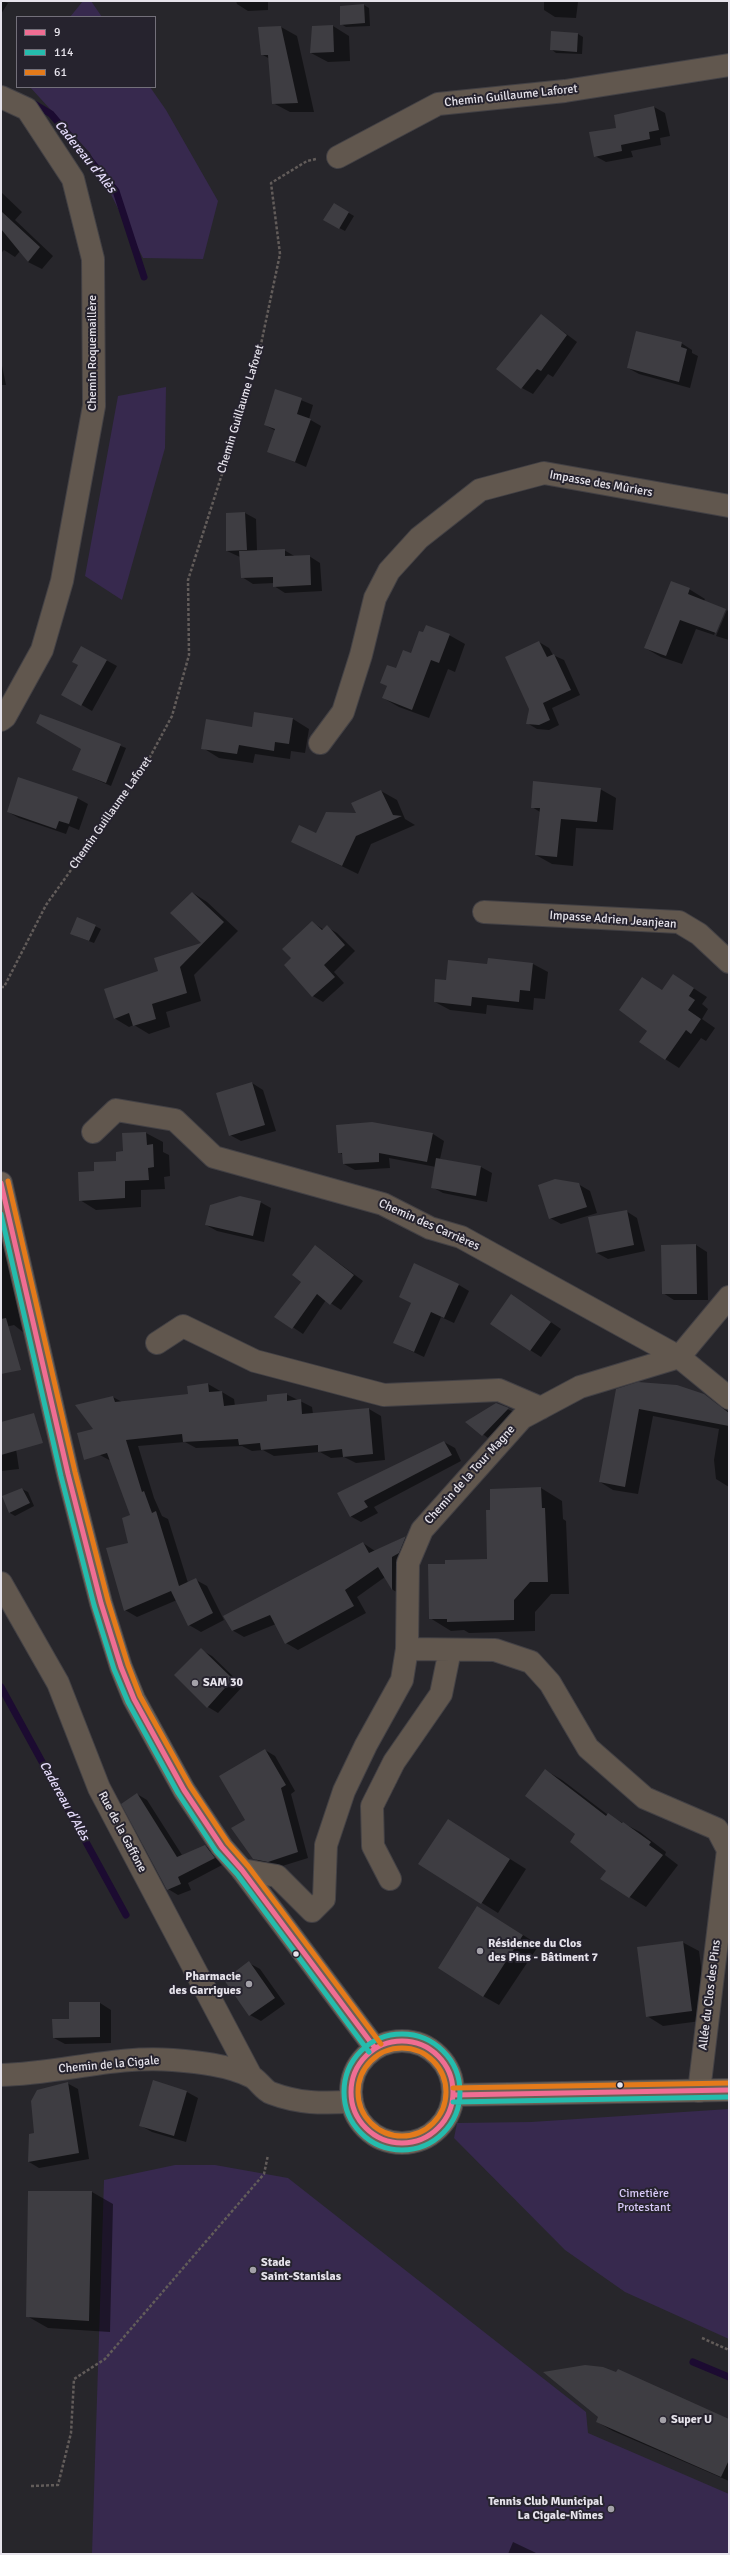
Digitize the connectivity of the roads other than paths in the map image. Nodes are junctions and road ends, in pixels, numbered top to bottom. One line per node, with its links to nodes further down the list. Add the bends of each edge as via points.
1 (729, 65): 3 (street, Chemin Guillaume Laforet, via 565,90 438,104)
2 (1, 97): 5 (street, Chemin Roquemaillère, via 27,109 73,179 93,258 94,406 62,581 42,650)
3 (338, 156)
4 (729, 506): 6 (street, Impasse des Mûriers, via 544,473 480,490 419,538 389,571 375,598 343,712)
5 (3, 718)
6 (320, 743)
7 (484, 912): 8 (street, Impasse Adrien Jeanjean, via 679,922 699,934)
8 (729, 962)
9 (93, 1132): 13 (street, Chemin des Carrières, via 116,1110 175,1120 214,1157 383,1204 430,1228 461,1237)
10 (1, 1183): 19 (main road, via 68,1474 101,1603 121,1667 141,1712 184,1790 222,1847)
11 (729, 1297): 13 (street)
12 (157, 1343): 15 (street, via 183,1326 255,1362 384,1395 499,1390)
13 (679, 1357): 14 (street, Chemin des Carrières); 15 (street, Chemin de la Tour Magne, via 580,1387)
14 (729, 1398)
15 (541, 1408): 17 (street, Chemin de la Tour Magne, via 522,1418 422,1530 408,1563)
16 (1, 1583): 23 (street, Rue de la Gaffone, via 58,1683 99,1788)
17 (407, 1649): 18 (street, Allée du Clos des Pins); 19 (street, Chemin de la Tour Magne, via 402,1680 344,1791 328,1839 324,1899 312,1911 277,1876)
18 (450, 1650): 20 (street, via 441,1694 394,1762 372,1806 373,1846); 25 (street, Allée du Clos des Pins, via 495,1650 531,1662 550,1683 588,1748 645,1798 717,1830 728,1850)
19 (242, 1870): 21 (main road)
20 (390, 1879)
21 (375, 2048): 26 (main road, via 398,2042 421,2044 446,2064 452,2079); 27 (main road, via 363,2058 355,2072 351,2086)
22 (1, 2075): 23 (street, Chemin de la Cigale, via 22,2075 114,2062 172,2060 212,2065)
23 (251, 2076): 27 (street, Chemin de la Cigale, via 269,2093 308,2103)
24 (729, 2090): 25 (main road)
25 (699, 2091): 26 (main road)
26 (453, 2095): 27 (main road, via 450,2110 433,2134 405,2144 388,2142 373,2135 363,2126)
27 (352, 2102)

